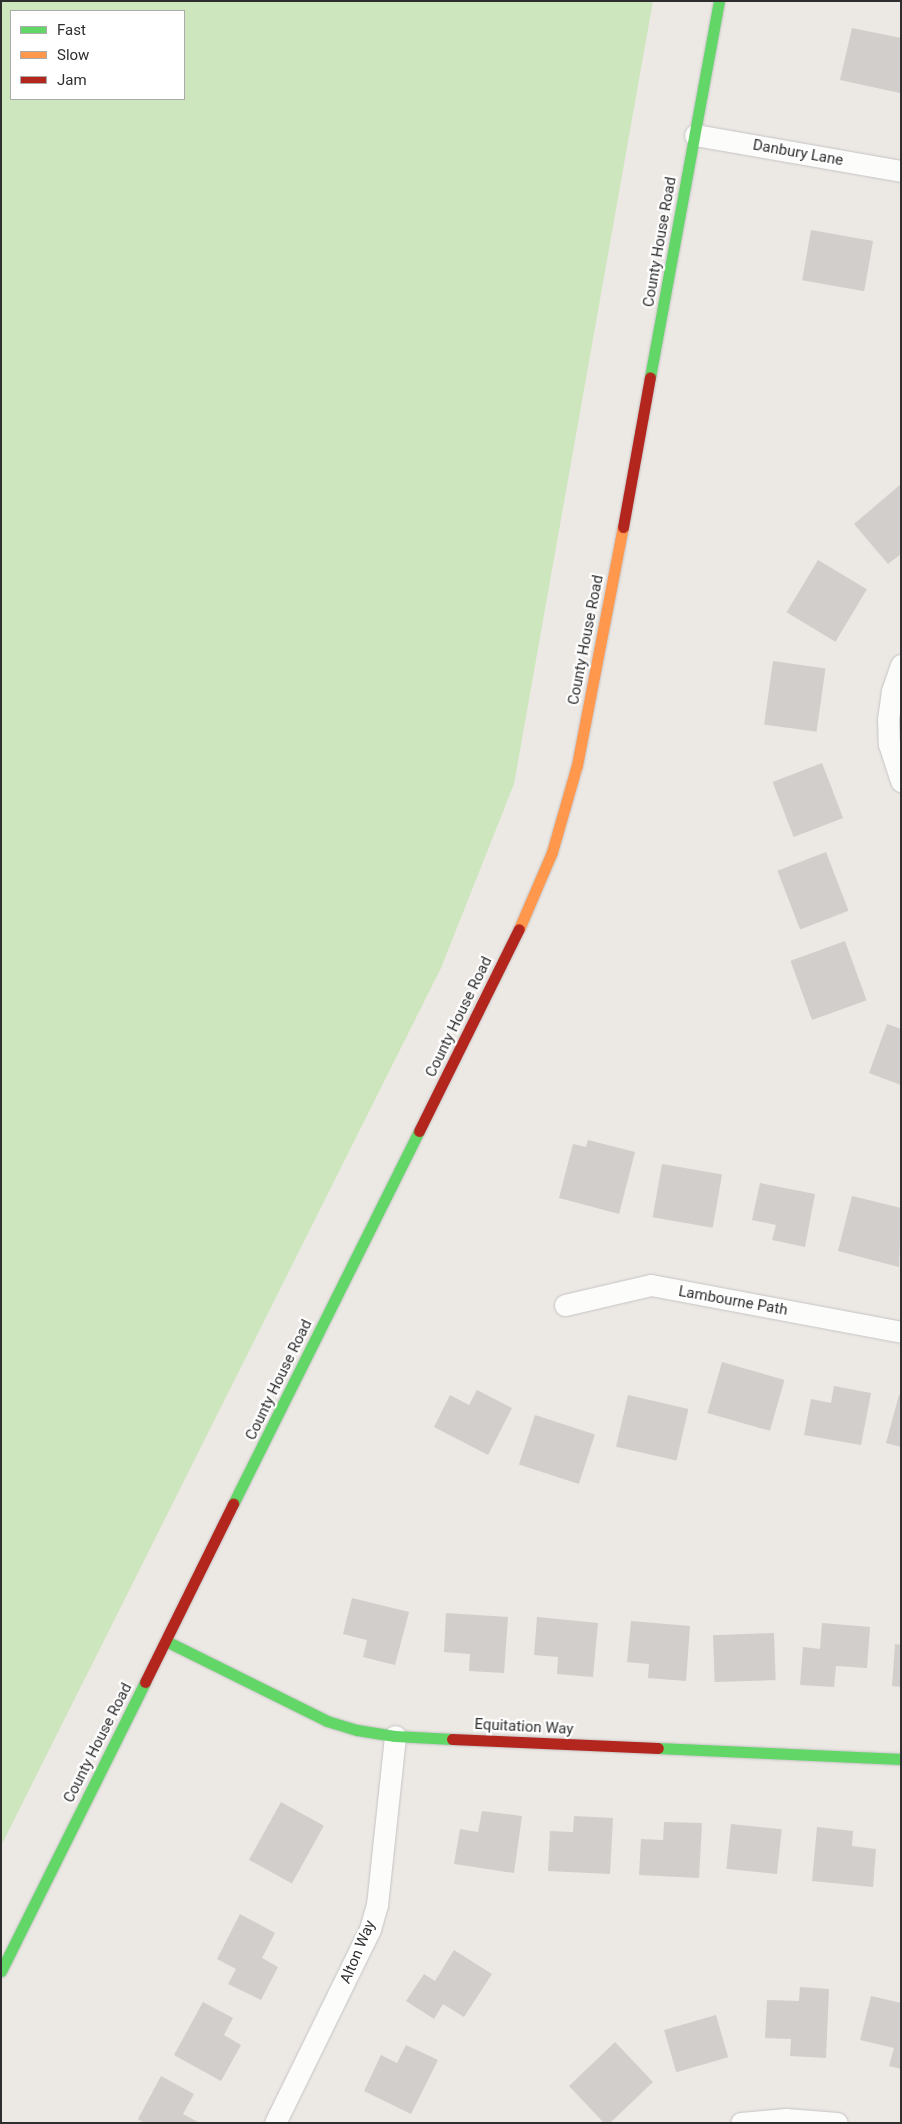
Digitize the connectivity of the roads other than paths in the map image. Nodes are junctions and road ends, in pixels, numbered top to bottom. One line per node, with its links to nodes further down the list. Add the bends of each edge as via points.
1 (719, 1): 2 (street, County House Road)
2 (695, 135): 3 (street, Danbury Lane); 8 (street, County House Road, via 593,687 577,765 552,852 520,928)
3 (901, 171)
4 (901, 666): 5 (street, via 892,691 888,719 889,744)
5 (901, 781)
6 (565, 1305): 7 (street, Lambourne Path, via 651,1285)
7 (901, 1332)
8 (166, 1641): 9 (street, Equitation Way, via 327,1721); 11 (street, County House Road)
9 (395, 1736): 10 (street, Equitation Way); 12 (street, Alton Way, via 377,1906 370,1929)
10 (901, 1759)
11 (1, 1971)
12 (276, 2123)
13 (741, 2123): 14 (street, via 786,2119)
14 (837, 2123)

